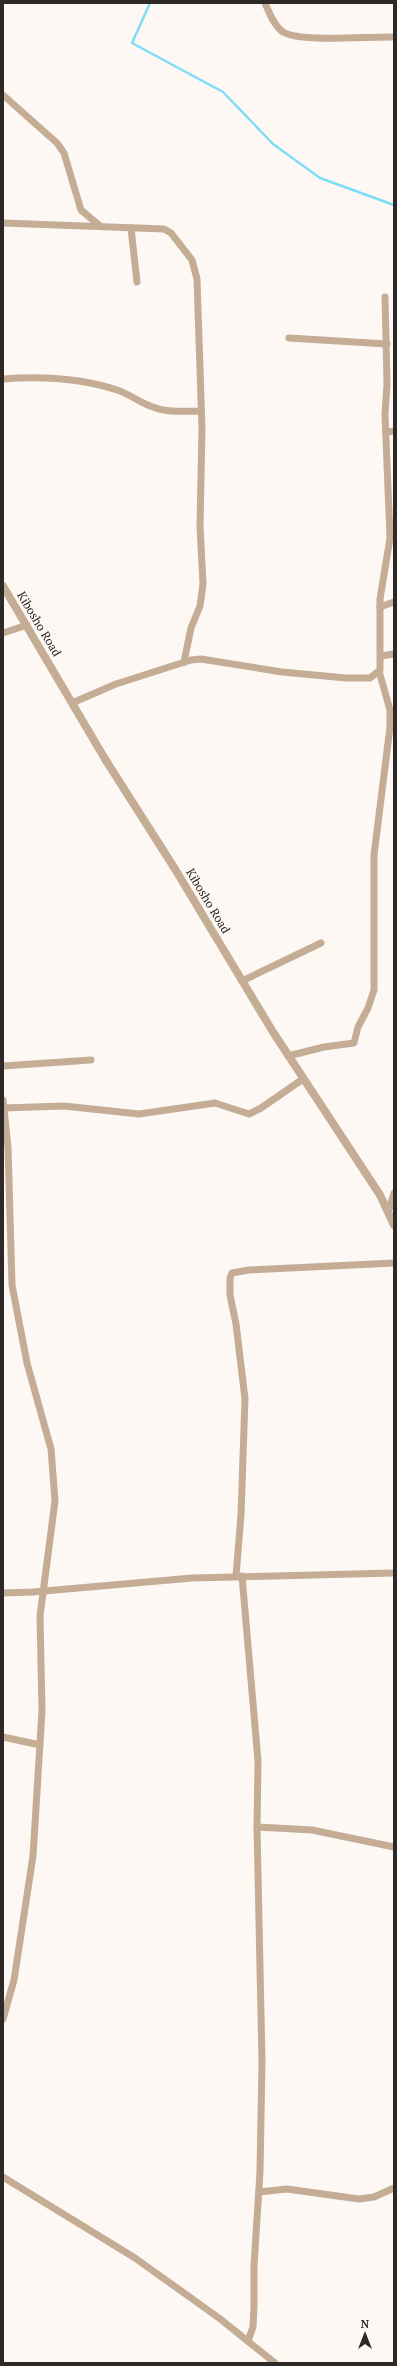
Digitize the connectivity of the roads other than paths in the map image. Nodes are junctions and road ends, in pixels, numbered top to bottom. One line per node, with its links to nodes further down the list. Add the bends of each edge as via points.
1 (265, 3): 2 (street, via 277,26 283,32 294,35 308,38)
2 (394, 37)
3 (3, 95): 5 (street, via 58,143 64,153 81,210)
4 (3, 223): 5 (street)
5 (100, 226): 6 (street)
6 (131, 228): 7 (street); 12 (street, via 164,229 171,233 192,260 197,279)
7 (137, 282)
8 (385, 297): 10 (street)
9 (289, 338): 10 (street)
10 (387, 344): 14 (street)
11 (3, 379): 12 (street, via 62,378 118,390 163,410)
12 (201, 411): 22 (street, via 200,526 203,592 191,628)
13 (394, 431): 14 (street)
14 (386, 432): 17 (street, via 390,538)
15 (3, 586): 18 (street, Kibosho Road)
16 (394, 602): 17 (street)
17 (380, 607): 21 (street)
18 (26, 625): 19 (street); 24 (street, Kibosho Road)
19 (3, 633)
20 (394, 654): 21 (street)
21 (381, 656): 23 (street)
22 (184, 662): 23 (street, via 213,660 282,672 346,678 370,678); 24 (street, via 116,684)
23 (379, 671): 27 (street, via 390,710 390,727 374,855 374,990 354,1043)
24 (72, 703): 26 (street, Kibosho Road)
25 (321, 943): 26 (street)
26 (242, 981): 27 (street, Kibosho Road)
27 (288, 1056): 30 (street, Kibosho Road)
28 (91, 1060): 29 (street)
29 (3, 1066)
30 (303, 1079): 31 (street, via 249,1114 216,1103 139,1114 64,1106); 34 (street, Kibosho Road)
31 (3, 1104): 32 (street)
32 (4, 1125): 39 (street, via 12,1285 27,1363 51,1449 55,1477 53,1528)
33 (394, 1193): 34 (street)
34 (389, 1210): 35 (street, Kibosho Road)
35 (394, 1225)
36 (394, 1263): 38 (street, via 232,1273 230,1295 245,1399)
37 (394, 1573): 38 (street)
38 (239, 1576): 39 (street, via 129,1582); 43 (street, via 258,1761)
39 (42, 1592): 40 (street); 42 (street)
40 (3, 1593)
41 (3, 1737): 42 (street)
42 (40, 1745): 45 (street, via 34,1856 14,1980)
43 (257, 1827): 44 (street, via 312,1830); 49 (street, via 262,2061)
44 (394, 1846)
45 (4, 2010): 46 (street)
46 (3, 2019)
47 (3, 2177): 50 (street, via 135,2258)
48 (394, 2188): 49 (street, via 374,2197 359,2198 287,2190)
49 (259, 2192): 50 (street, via 253,2327)
50 (248, 2341): 51 (street)
51 (275, 2363)

